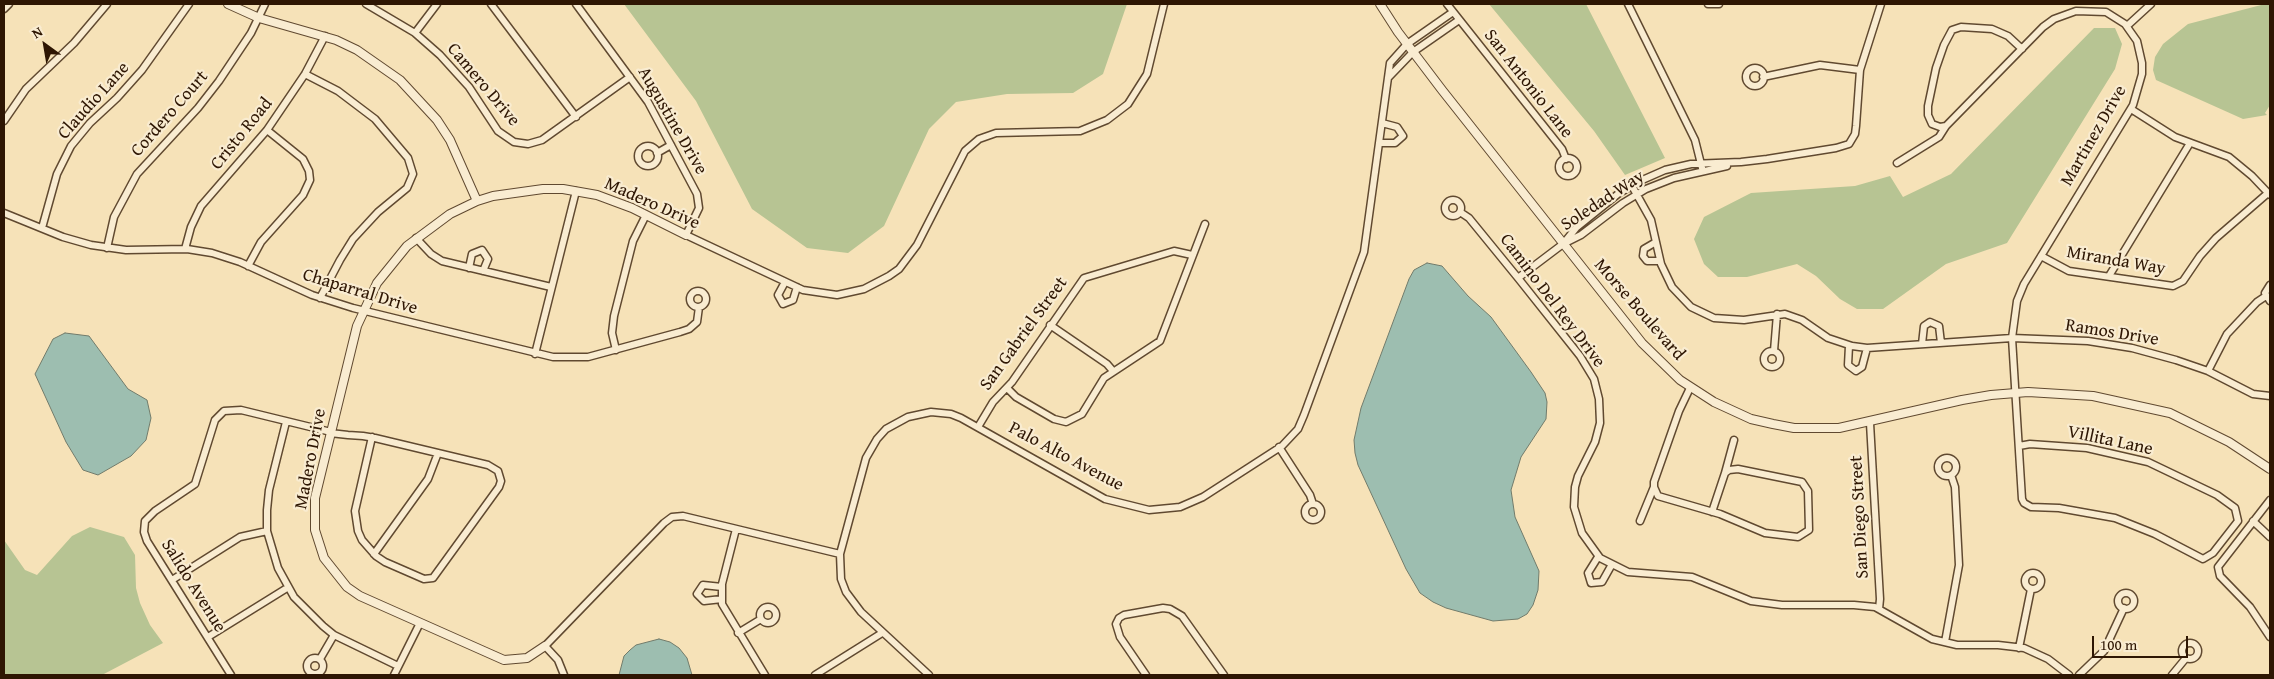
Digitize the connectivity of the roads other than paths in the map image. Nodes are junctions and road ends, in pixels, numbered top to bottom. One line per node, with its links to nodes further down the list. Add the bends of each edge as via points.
1 (9, 4): 18 (street)
2 (108, 4): 35 (street, via 26,90)
3 (189, 4): 57 (street, Claudio Lane, via 142,70 71,146 57,174)
4 (228, 4): 20 (street)
5 (265, 4): 20 (street, Cordero Court)
6 (366, 4): 23 (street, Camero Drive)
7 (437, 4): 23 (street)
8 (491, 4): 34 (street)
9 (576, 4): 30 (street, Augustine Drive)
10 (1164, 4): 75 (street, Madero Drive, via 1146,74 1136,94 1117,113 1094,127 1080,131 996,133 979,139 965,152 917,245 899,269 878,283 850,292 826,294)
11 (1380, 4): 25 (street, Morse Boulevard)
12 (1447, 4): 19 (street, San Antonio Lane)
13 (1628, 4): 46 (street, via 1696,140)
14 (1708, 4): 15 (street)
15 (1719, 4)
16 (1881, 4): 28 (street, Soledad Way)
17 (2151, 4): 22 (street)
18 (4, 9)
19 (1453, 12): 21 (street, San Antonio Lane); 25 (street, Palo Alto Avenue)
20 (259, 18): 24 (street); 62 (street, Cordero Court, via 238,54 198,108 138,174 114,217)
21 (1459, 20): 27 (street); 43 (street, San Antonio Lane, via 1562,149)
22 (2127, 26): 26 (street, Martinez Drive, via 2106,12 2076,11 2054,19); 33 (street, Martinez Drive, via 2137,41 2142,63 2138,95)
23 (415, 33): 34 (street, Camero Drive, via 460,76 507,139 521,144 536,143)
24 (325, 36): 29 (street, Cristo Road); 52 (street, via 377,62 421,101 450,140)
25 (1407, 44): 27 (street, Morse Boulevard); 32 (street, Palo Alto Avenue, via 1390,63)
26 (2022, 49): 37 (street, Martinez Drive); 37 (street, via 2008,36 1992,29 1961,27 1948,34 1928,106 1932,124)
27 (1413, 52): 32 (street); 61 (street, Morse Boulevard)
28 (1860, 70): 31 (street, via 1820,65); 44 (street, Soledad Way, via 1855,134 1849,144)
29 (305, 74): 38 (street, Cristo Road); 76 (street, via 338,91 375,118 408,158 413,174 407,188 353,239)
30 (630, 77): 34 (street, Camero Drive); 41 (street, Augustine Drive, via 648,102)
31 (1764, 77)
32 (1388, 78): 36 (street, Palo Alto Avenue)
33 (2131, 109): 40 (street); 65 (street, Martinez Drive)
34 (576, 117)
35 (4, 121)
36 (1382, 123): 39 (street, Palo Alto Avenue); 39 (street, via 1397,127 1403,136 1399,142)
37 (1946, 126): 45 (street, Martinez Drive, via 1936,140)
38 (267, 130): 63 (street, Cristo Road, via 200,206); 67 (street, via 303,159 310,180 303,194 261,242)
39 (1380, 143): 103 (street, Palo Alto Avenue, via 1364,252 1304,415 1295,433)
40 (2190, 143): 51 (street, via 2228,157); 70 (street)
41 (671, 145): 42 (street); 58 (street, Augustine Drive, via 699,198)
42 (657, 153)
43 (1566, 159)
44 (1741, 162): 46 (street, Soledad Way); 47 (street, Soledad Way)
45 (1897, 163)
46 (1702, 164): 47 (street); 48 (street, Soledad Way, via 1665,170)
47 (1702, 172): 50 (street, Soledad Way, via 1661,182)
48 (1632, 186): 50 (street, Ramos Drive); 61 (street, Soledad Way, via 1576,228)
49 (576, 191): 52 (street, Madero Drive, via 525,190); 55 (street, Madero Drive, via 612,200); 74 (street)
50 (1637, 194): 60 (street, Ramos Drive, via 1651,220); 61 (street, Soledad Way, via 1581,235)
51 (2269, 194): 70 (street, Miranda Way, via 2208,246 2177,285)
52 (477, 201): 59 (street, Madero Drive)
53 (1460, 212): 71 (street, Camino Del Rey Drive, via 1469,218)
54 (4, 213): 57 (street, Chaparral Drive)
55 (646, 215): 58 (street, Madero Drive); 87 (street, via 633,242 614,316 612,333)
56 (1205, 224): 64 (street)
57 (42, 228): 62 (street, Chaparral Drive)
58 (686, 235): 72 (street, Madero Drive)
59 (416, 238): 68 (street, via 436,259); 79 (street, Madero Drive, via 386,270)
60 (1656, 242): 66 (street, Ramos Drive); 66 (street, via 1644,249 1643,256 1647,261)
61 (1563, 244): 71 (street); 93 (street, Morse Boulevard, via 1642,343)
62 (107, 248): 63 (street, Chaparral Drive, via 144,251)
63 (185, 249): 67 (street, Chaparral Drive, via 212,253)
64 (1192, 255): 81 (street, San Gabriel Street, via 1174,251 1087,276 1076,286); 90 (street, via 1160,341)
65 (2041, 256): 70 (street, Miranda Way, via 2069,271); 82 (street, Martinez Drive, via 2017,301)
66 (1660, 261): 80 (street, Ramos Drive, via 1665,276 1681,298 1702,313 1728,320)
67 (248, 266): 76 (street, Chaparral Drive)
68 (469, 268): 69 (street); 69 (street, via 472,254 482,250 488,259)
69 (483, 271): 74 (street)
70 (2109, 276)
71 (1518, 278): 120 (street, Camino Del Rey Drive, via 1591,371 1597,389 1598,433 1578,476 1574,501 1578,524)
72 (785, 282): 75 (street, Madero Drive); 75 (street, via 778,295 783,304 793,300)
73 (2270, 285): 77 (street, via 2266,290)
74 (551, 287): 89 (street)
75 (797, 287)
76 (320, 298): 79 (street, Chaparral Drive)
77 (2268, 298): 91 (street, via 2257,302 2227,334)
78 (699, 308): 87 (street, Chaparral Drive, via 697,322 689,329)
79 (363, 311): 89 (street, Chaparral Drive); 99 (street, Madero Drive)
80 (1777, 314): 85 (street, Ramos Drive, via 1794,316 1828,338); 88 (street)
81 (1050, 325): 90 (street); 92 (street, San Gabriel Street)
82 (2012, 338): 83 (street, Ramos Drive); 91 (street, Ramos Drive, via 2067,339 2132,348); 94 (street, Martinez Drive)
83 (1941, 343): 84 (street, Ramos Drive); 84 (street, via 1938,326 1930,322 1924,326)
84 (1922, 344): 86 (street, Ramos Drive)
85 (1849, 346): 86 (street, Ramos Drive); 86 (street, via 1848,365 1856,371 1862,368)
86 (1867, 348)
87 (616, 350): 89 (street, Chaparral Drive, via 578,359)
88 (1774, 351)
89 (535, 354)
90 (1114, 371): 92 (street, via 1104,378 1082,414 1066,422 1054,419)
91 (2208, 371): 95 (street, Ramos Drive, via 2253,394)
92 (1007, 388): 98 (street, San Gabriel Street, via 993,402)
93 (1690, 388): 97 (street, Morse Boulevard, via 1751,419 1773,424 1817,429); 108 (street, via 1679,411)
94 (2015, 393): 97 (street, Morse Boulevard, via 1962,400); 102 (street, Martinez Drive); 105 (street, Morse Boulevard, via 2093,396 2170,413 2229,442)
95 (2270, 396)
96 (286, 422): 99 (street, Salido Avenue); 116 (street, via 269,490); 122 (street, Salido Avenue, via 235,409 216,416 196,484 155,511 144,526 147,541)
97 (1870, 423): 127 (street, San Diego Street)
98 (978, 427): 103 (street, Palo Alto Avenue, via 1105,499 1148,510 1191,503); 119 (street, Palo Alto Avenue, via 961,418 931,412 908,417 886,429 866,458)
99 (331, 432): 100 (street, Salido Avenue); 130 (street, Madero Drive, via 313,514 316,537 324,558 334,574 354,592)
100 (372, 437): 104 (street, Salido Avenue); 118 (street, via 355,511 358,530)
101 (1734, 440): 106 (street)
102 (2019, 446): 112 (street, Villita Lane, via 2087,448 2148,462 2217,495 2235,508); 112 (street, Martinez Drive, via 2024,504 2031,507 2059,508 2116,518 2203,559 2213,554)
103 (1279, 448): 110 (street)
104 (438, 453): 118 (street, via 428,479); 118 (street, Salido Avenue, via 494,467 500,475 499,487 433,578 424,579)
105 (2270, 469)
106 (1726, 473): 111 (street); 111 (street, via 1734,469 1798,480 1806,487 1810,526 1803,536 1788,537)
107 (1951, 475): 136 (street, via 1955,486 1960,565)
108 (1654, 489): 111 (street, via 1660,498); 113 (street)
109 (2270, 500): 114 (street)
110 (1313, 504)
111 (1712, 512)
112 (2239, 517)
113 (1640, 521)
114 (2253, 521): 117 (street); 135 (street, via 2220,562 2218,572 2250,607)
115 (736, 529): 119 (street, Madero Drive); 123 (street); 137 (street, Madero Drive, via 683,516 668,520)
116 (268, 531): 122 (street, via 240,537); 124 (street, via 274,556)
117 (2270, 538)
118 (374, 554)
119 (840, 554): 132 (street, Palo Alto Avenue, via 841,579 846,592)
120 (1598, 557): 121 (street, Camino Del Rey Drive); 121 (street, via 1588,573 1591,583 1602,582)
121 (1611, 566): 127 (street, Camino Del Rey Drive, via 1642,575 1692,577 1751,601)
122 (172, 580): 134 (street, Salido Avenue)
123 (722, 587): 126 (street); 126 (street, via 703,585 697,594 704,602)
124 (288, 588): 133 (street, via 313,618); 134 (street)
125 (2031, 589): 138 (street)
126 (722, 599): 131 (street, via 725,612)
127 (1879, 608): 136 (street, Camino Del Rey Drive, via 1919,633)
128 (2124, 608): 151 (street, via 2104,650)
129 (761, 619): 131 (street)
130 (420, 623): 137 (street, Madero Drive, via 504,660 527,658); 141 (street)
131 (738, 633): 145 (street)
132 (882, 633): 146 (street); 147 (street, Palo Alto Avenue)
133 (334, 635): 140 (street); 141 (street)
134 (208, 637): 142 (street, Salido Avenue)
135 (2270, 637)
136 (1944, 642): 138 (street, Camino Del Rey Drive)
137 (545, 646): 144 (street, via 558,660)
138 (2019, 648): 150 (street, Camino Del Rey Drive, via 2048,659)
139 (2186, 658): 152 (street)
140 (320, 659)
141 (398, 666): 143 (street)
142 (231, 675)
143 (394, 675)
144 (564, 675)
145 (764, 675)
146 (815, 675)
147 (929, 675)
148 (1146, 675): 149 (street, via 1116,629 1119,618 1170,608 1182,616)
149 (1224, 675)
150 (2069, 675)
151 (2079, 675)
152 (2172, 675)

